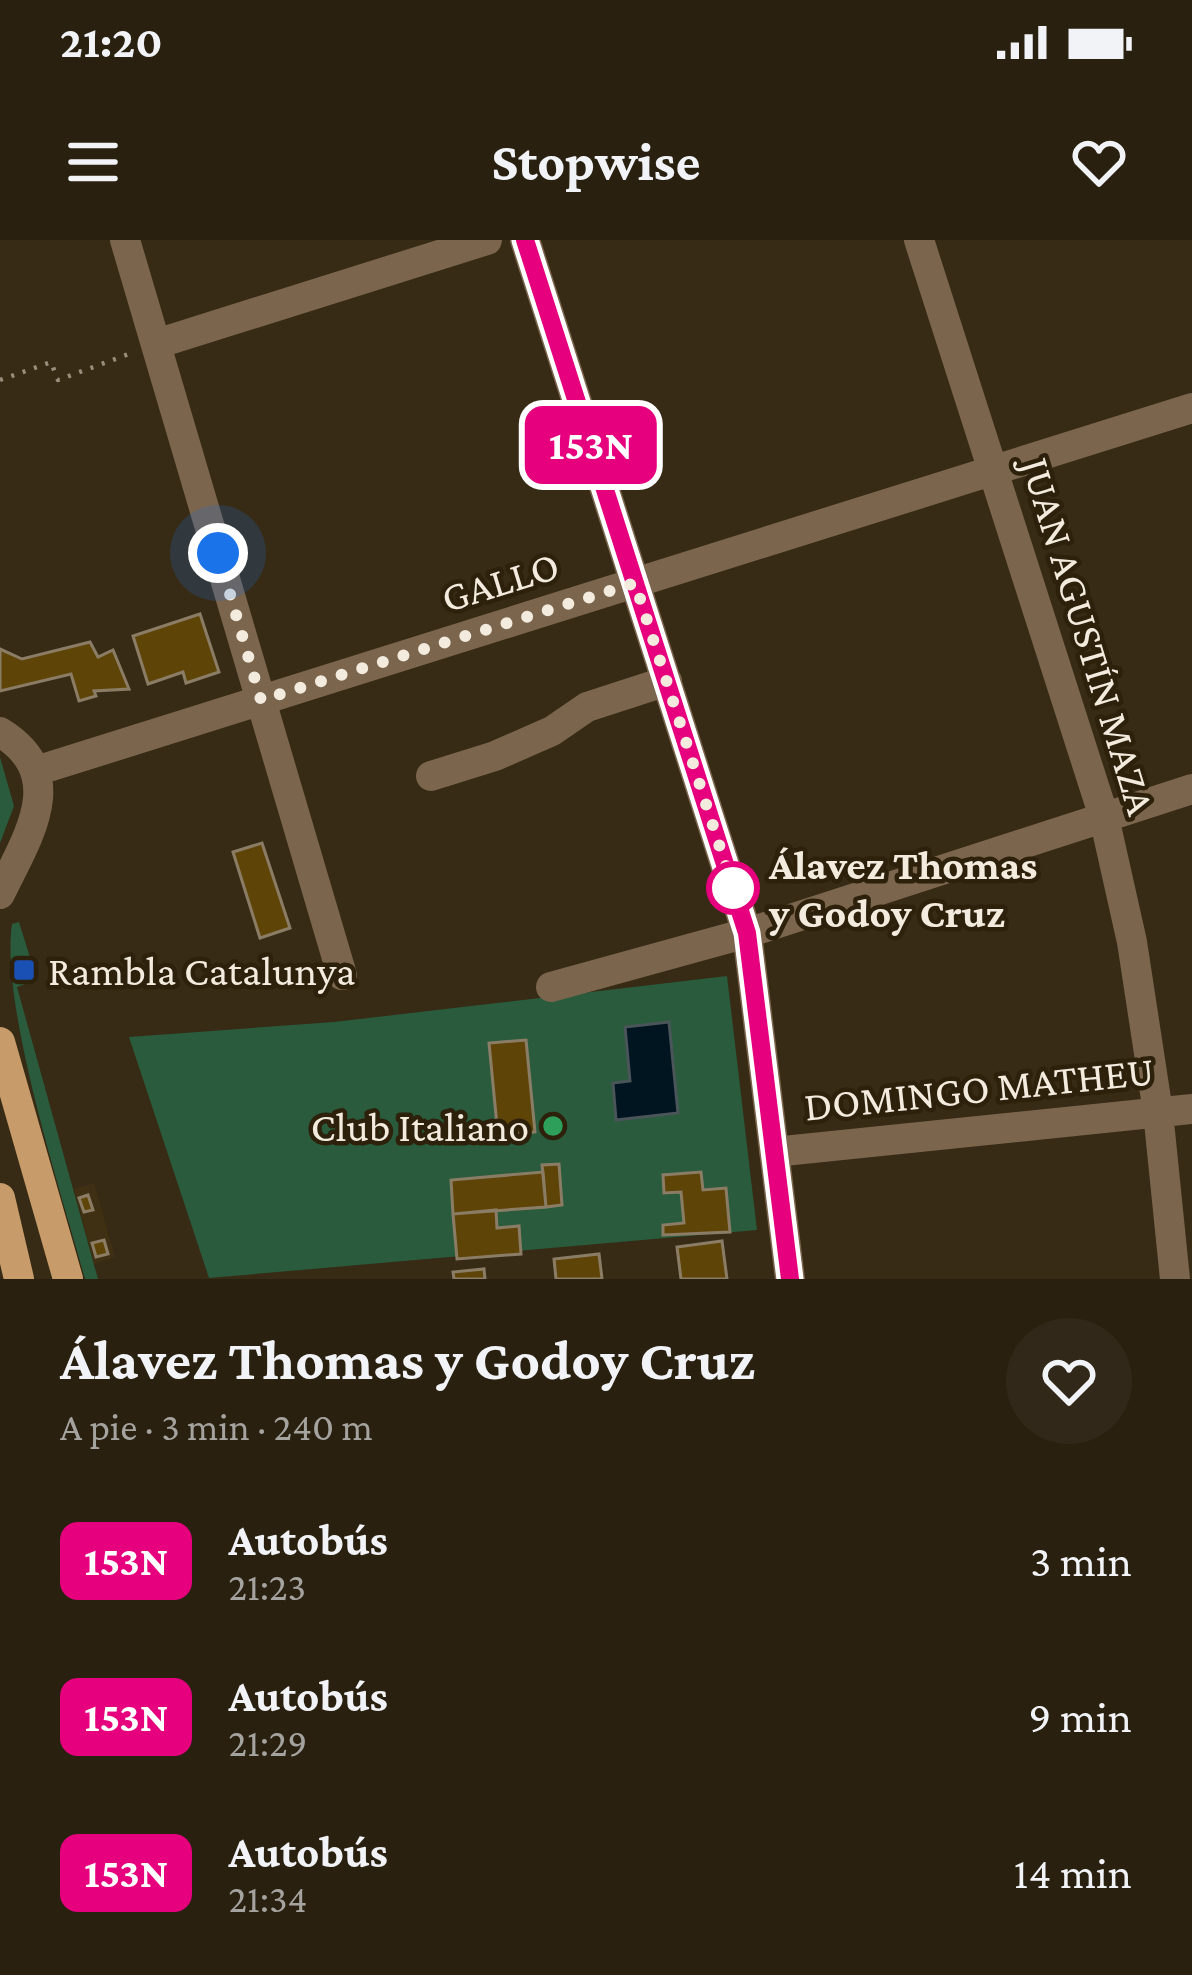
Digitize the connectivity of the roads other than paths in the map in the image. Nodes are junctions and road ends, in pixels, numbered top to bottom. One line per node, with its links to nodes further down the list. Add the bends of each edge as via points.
1 (125, 240): 5 (street)
2 (488, 240): 5 (street)
3 (525, 240): 8 (street)
4 (919, 240): 7 (street, JUAN AGUSTÍN MAZA)
5 (156, 344): 10 (street)
6 (1192, 408): 7 (street, GALLO)
7 (993, 470): 8 (street, GALLO); 15 (street, JUAN AGUSTÍN MAZA)
8 (635, 583): 9 (street); 10 (street, GALLO)
9 (667, 682): 13 (street, via 587,707 552,731); 17 (street)
10 (261, 700): 12 (street, GALLO); 18 (street)
11 (0, 733): 12 (street, via 24,747)
12 (39, 770): 16 (street, via 32,823)
13 (431, 776)
14 (1192, 789): 15 (street)
15 (1103, 817): 17 (street); 22 (street, JUAN AGUSTÍN MAZA)
16 (0, 894)
17 (747, 933): 19 (street); 23 (street)
18 (342, 975)
19 (551, 987)
20 (0, 1042): 26 (main road)
21 (1192, 1108): 22 (street, DOMINGO MATHEU)
22 (1158, 1112): 23 (street, DOMINGO MATHEU); 28 (street, JUAN AGUSTÍN MAZA)
23 (774, 1152): 27 (street)
24 (0, 1198): 25 (main road)
25 (19, 1279)
26 (68, 1279)
27 (790, 1279)
28 (1175, 1279)

